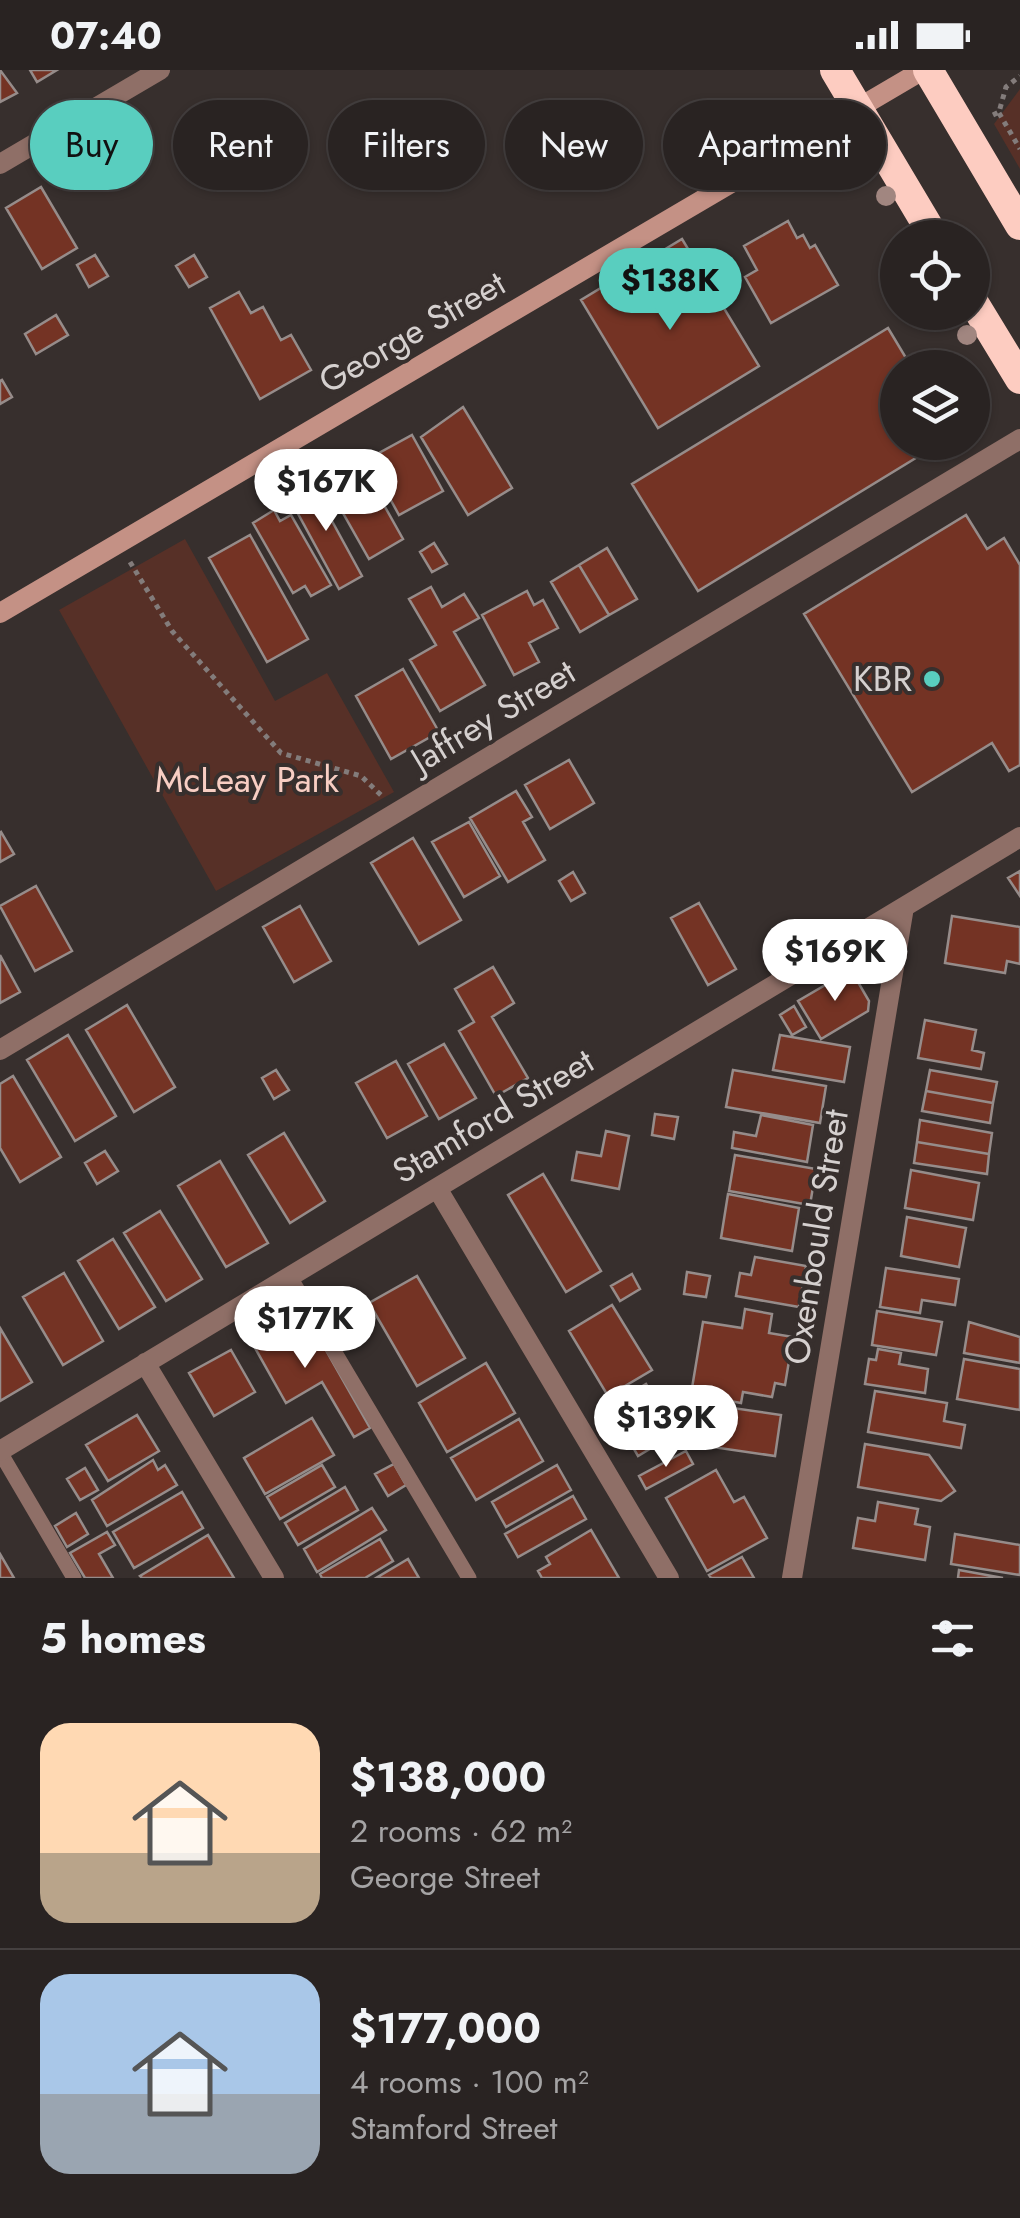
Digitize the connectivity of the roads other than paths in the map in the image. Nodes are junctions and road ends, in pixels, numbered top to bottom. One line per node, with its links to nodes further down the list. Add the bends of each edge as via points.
1 (160, 70): 7 (street)
2 (836, 70): 4 (highway)
3 (925, 70): 5 (street, George Street); 10 (highway)
4 (853, 100)
5 (872, 100)
6 (886, 155): 9 (highway)
7 (0, 164)
8 (719, 190): 14 (street, George Street)
9 (924, 220)
10 (1020, 225)
11 (990, 330): 12 (highway)
12 (1020, 379)
13 (1020, 439): 17 (street, Jaffrey Street)
14 (0, 613)
15 (1020, 837): 16 (street, Stamford Street)
16 (904, 907): 18 (street, Stamford Street); 26 (street, Oxenbould Street)
17 (0, 1050)
18 (437, 1188): 19 (street, Stamford Street); 25 (street)
19 (290, 1276): 20 (street, Stamford Street); 24 (lane)
20 (145, 1363): 21 (street, Stamford Street); 23 (street)
21 (0, 1451): 22 (lane)
22 (74, 1578)
23 (274, 1578)
24 (469, 1578)
25 (670, 1578)
26 (792, 1578)

